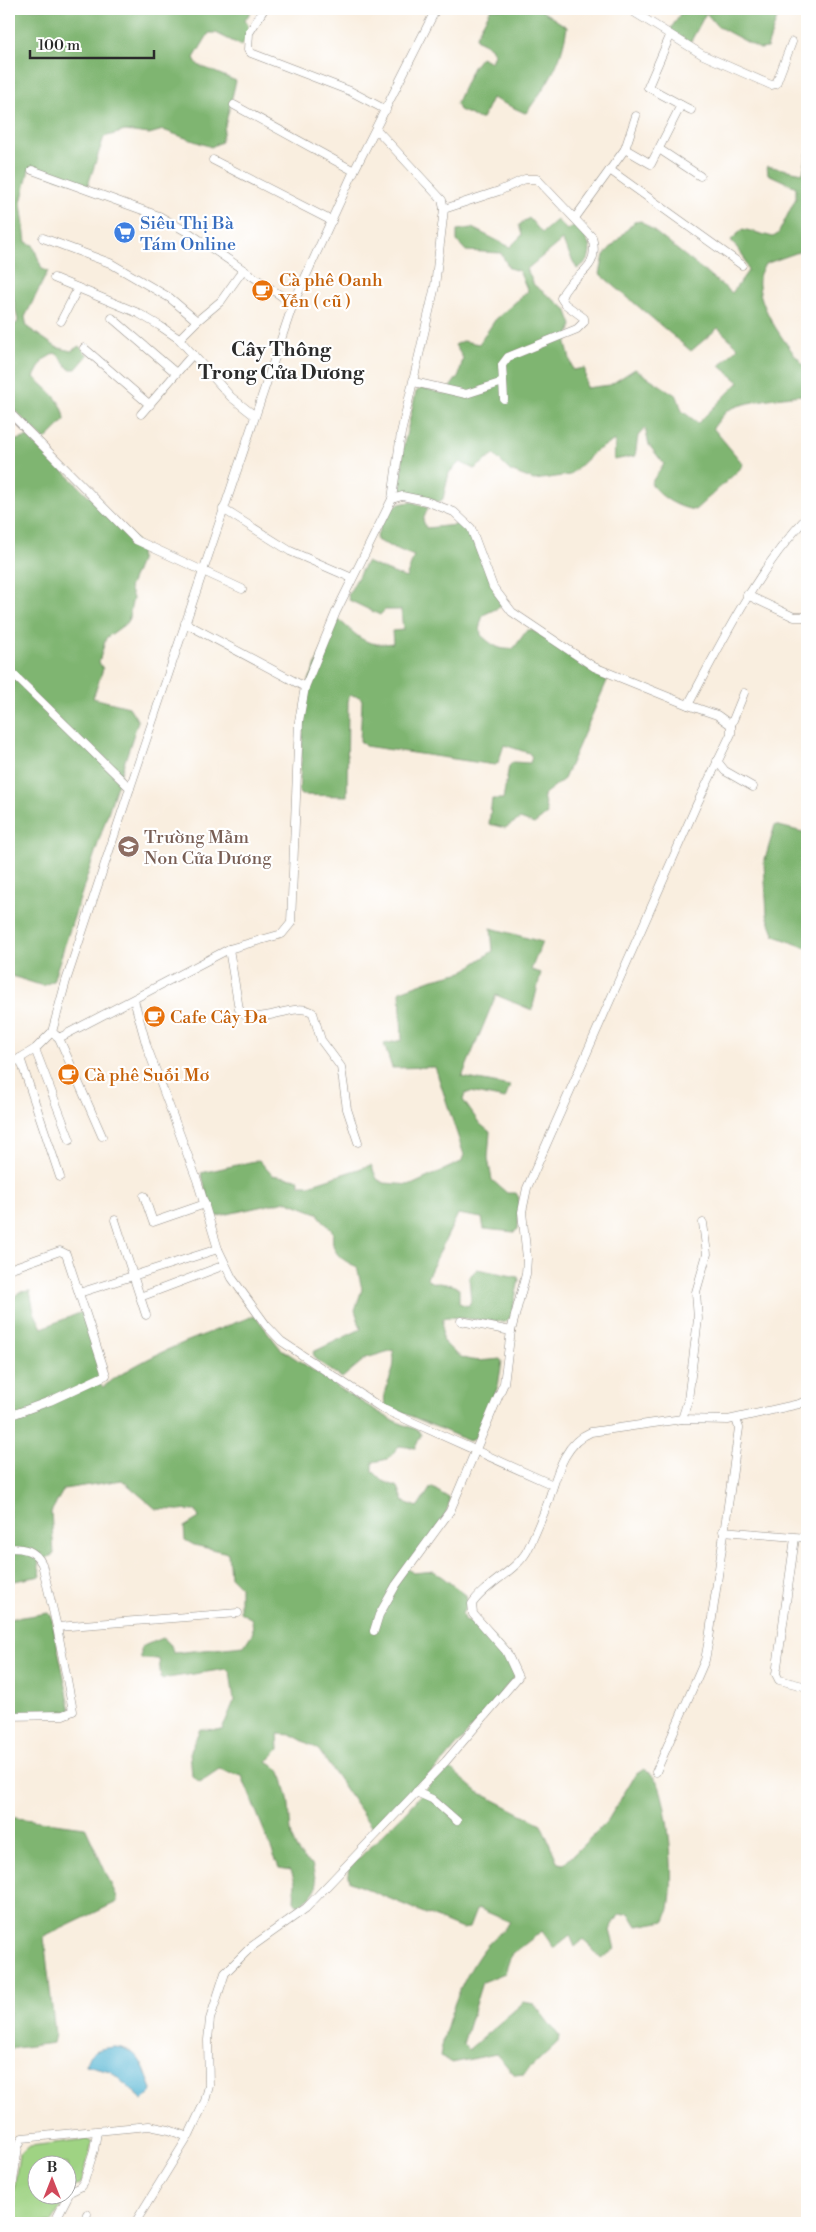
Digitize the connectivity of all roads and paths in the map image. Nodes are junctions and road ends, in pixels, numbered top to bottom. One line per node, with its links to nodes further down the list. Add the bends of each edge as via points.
1 (264, 9): 8 (street, via 247,39 251,53 350,91)
2 (436, 9): 8 (street)
3 (629, 9): 4 (street)
4 (670, 36): 5 (street, via 703,55 771,85 776,84); 7 (street, via 648,87)
5 (792, 42)
6 (234, 105): 17 (street)
7 (681, 105): 9 (street); 13 (street)
8 (386, 110): 11 (street)
9 (691, 110)
10 (636, 116): 12 (street)
11 (377, 130): 17 (street); 19 (street, via 437,195)
12 (625, 149): 13 (street, via 651,164); 16 (street)
13 (659, 149): 18 (street)
14 (213, 160): 21 (street)
15 (32, 170): 24 (street, via 159,216)
16 (610, 170): 20 (street); 23 (street)
17 (354, 171): 21 (street)
18 (700, 176)
19 (444, 208): 20 (street, via 531,178 536,179); 35 (street, via 435,286)
20 (575, 218): 36 (street, via 592,238 593,257 590,266 561,298 584,318 584,322 577,330 508,357 502,365)
21 (332, 221): 27 (street)
22 (43, 238): 29 (street, via 110,263 170,298)
23 (742, 264)
24 (243, 270): 27 (street); 29 (street, via 221,301)
25 (54, 278): 26 (street)
26 (78, 288): 30 (street); 31 (street, via 150,319)
27 (293, 304): 41 (street)
28 (112, 318): 34 (street)
29 (197, 321): 31 (street)
30 (61, 322)
31 (179, 339): 33 (street)
32 (84, 348): 38 (street)
33 (193, 354): 34 (street); 41 (street, via 226,392)
34 (176, 373): 38 (street)
35 (414, 382): 36 (street, via 466,394); 42 (street, via 401,433)
36 (503, 382): 37 (street)
37 (504, 399)
38 (150, 404): 40 (street)
39 (9, 412): 45 (street, via 136,540)
40 (141, 414)
41 (255, 416): 43 (street)
42 (392, 499): 46 (street); 54 (street, via 402,496 434,503 454,512 471,528 493,587 512,612 594,667)
43 (223, 509): 45 (street); 46 (street, via 290,551)
44 (807, 517): 48 (street, via 767,564)
45 (202, 570): 47 (street); 50 (street)
46 (352, 578): 52 (street)
47 (242, 589)
48 (747, 594): 49 (street, via 794,617); 54 (street)
49 (807, 617)
50 (185, 623): 52 (street); 58 (street)
51 (9, 670): 58 (street)
52 (305, 687): 59 (street, via 299,721 291,923 282,934)
53 (744, 693): 55 (street)
54 (688, 705): 55 (street, via 717,715)
55 (731, 725): 56 (street, via 731,734)
56 (718, 761): 57 (street, via 725,771); 81 (street, via 527,1188 522,1212 526,1274)
57 (753, 786)
58 (130, 788): 61 (street, via 66,981)
59 (229, 949): 60 (street); 67 (street, via 242,1013 255,1017 306,1009 313,1013 321,1040 341,1067 347,1109)
60 (134, 1000): 61 (street); 70 (street, via 147,1047)
61 (55, 1035): 62 (street); 65 (street)
62 (35, 1049): 63 (street); 66 (street)
63 (20, 1058): 64 (street); 68 (street)
64 (9, 1064)
65 (102, 1136)
66 (70, 1140)
67 (358, 1142)
68 (60, 1177)
69 (144, 1196): 70 (street, via 153,1222)
70 (205, 1204): 73 (street)
71 (115, 1220): 76 (street)
72 (703, 1222): 84 (street, via 707,1254 696,1292 698,1319 688,1400)
73 (218, 1249): 74 (street); 76 (street)
74 (225, 1265): 78 (street); 86 (street, via 247,1300 281,1341 383,1409)
75 (9, 1269): 77 (street, via 63,1252 69,1258)
76 (133, 1276): 77 (street); 78 (street)
77 (79, 1293): 83 (street, via 106,1375)
78 (140, 1296): 79 (street)
79 (146, 1315)
80 (461, 1321): 81 (street)
81 (511, 1331): 86 (street, via 504,1383)
82 (807, 1400): 85 (street)
83 (9, 1416)
84 (682, 1419): 85 (street); 87 (street, via 585,1434 571,1446)
85 (736, 1419): 88 (street, via 739,1428)
86 (476, 1450): 87 (street); 94 (street, via 450,1511 396,1585)
87 (553, 1485): 98 (street, via 526,1552 472,1604 473,1614 506,1651 518,1677)
88 (723, 1531): 89 (street); 97 (street, via 704,1660)
89 (795, 1538): 90 (street); 95 (street, via 776,1674 779,1680)
90 (807, 1538)
91 (9, 1548): 93 (street, via 27,1550 38,1556)
92 (238, 1613): 93 (street)
93 (57, 1627): 96 (street, via 74,1710 63,1715)
94 (374, 1631)
95 (807, 1686)
96 (9, 1716)
97 (656, 1772)
98 (416, 1792): 99 (street, via 432,1799); 101 (street, via 306,1908 251,1947 225,1973 208,2030 209,2086)
99 (457, 1821)
100 (97, 2132): 101 (street, via 149,2126); 102 (street, via 22,2138); 104 (street, via 84,2182 70,2192)
101 (188, 2137): 106 (street)
102 (9, 2209)
103 (87, 2214): 105 (street)
104 (54, 2223)
105 (84, 2223)
106 (135, 2223)

